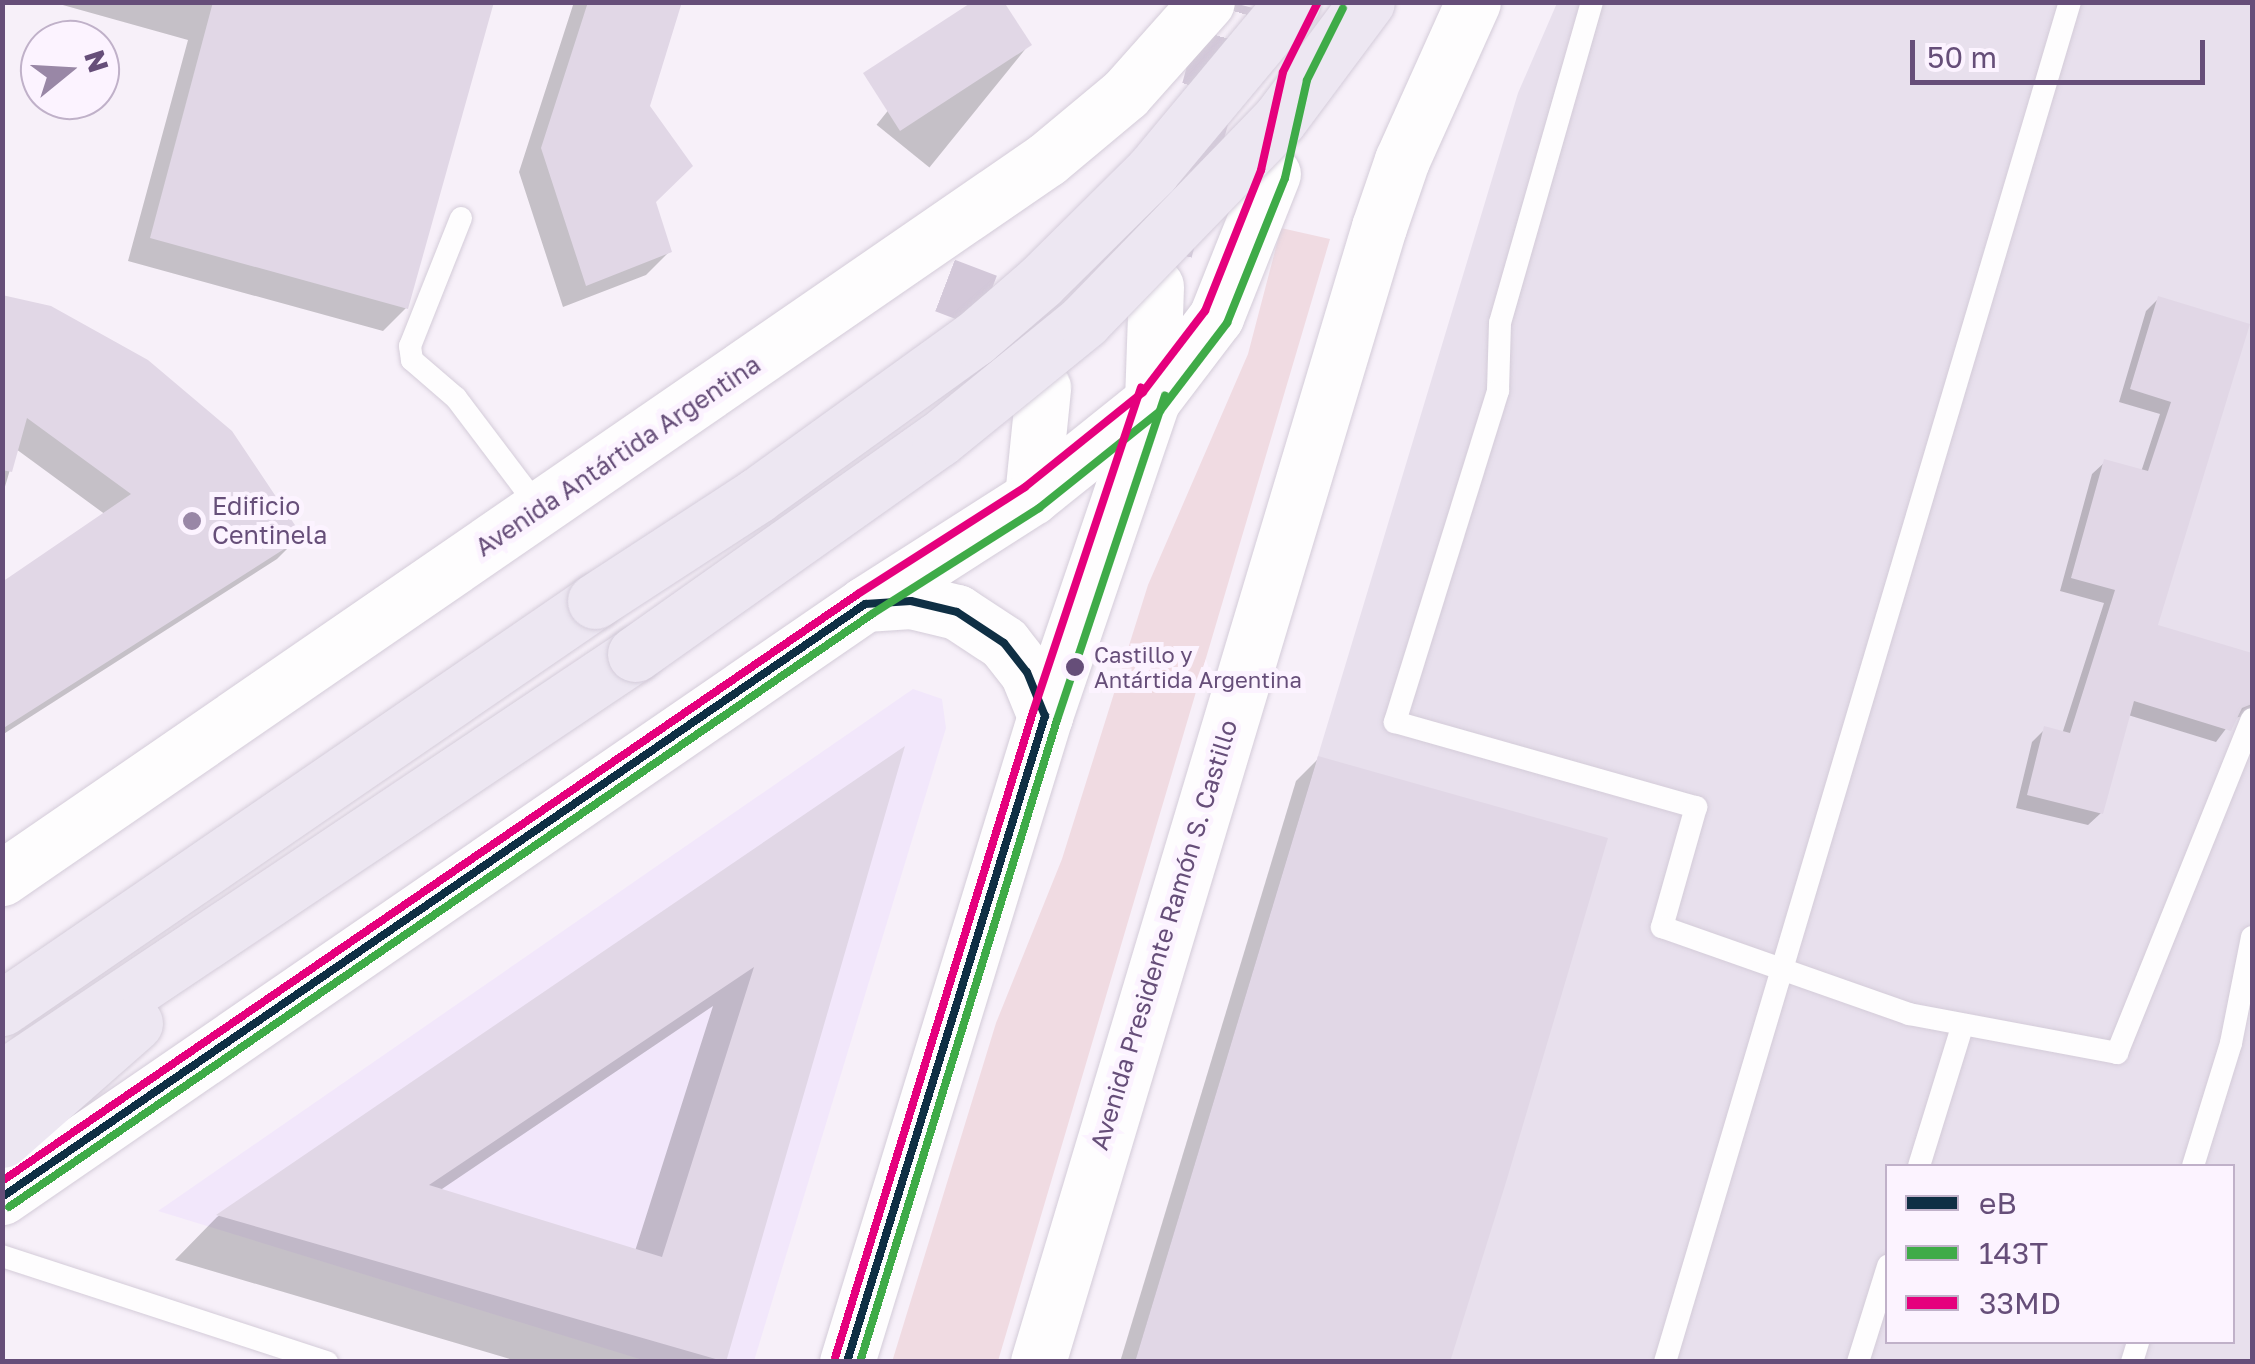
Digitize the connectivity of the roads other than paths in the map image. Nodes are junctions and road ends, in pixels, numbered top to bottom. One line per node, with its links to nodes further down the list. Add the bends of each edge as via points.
1 (1208, 2): 9 (main road, Avenida Antártida Argentina, via 1112,105)
2 (1293, 2): 21 (highway, bridge, via 1152,171 974,339)
3 (1367, 2): 19 (highway, bridge, via 1279,120 1084,321 939,439 635,654)
4 (1473, 2): 36 (main road, Avenida Presidente Ramón S. Castillo, via 1380,226)
5 (1592, 2): 23 (lane, via 1500,323 1498,391 1395,722 1696,807 1662,927)
6 (2070, 2): 23 (lane)
7 (1273, 174): 13 (main road, via 1216,318)
8 (461, 218): 15 (lane, via 410,346 412,360 456,398)
9 (878, 281): 10 (main road); 15 (main road, Avenida Antártida Argentina)
10 (944, 285)
11 (1156, 286): 13 (main road)
12 (1043, 388): 14 (main road)
13 (1152, 402): 14 (main road); 17 (main road)
14 (1032, 496): 16 (main road)
15 (540, 509): 20 (main road, Avenida Antártida Argentina)
16 (864, 604): 17 (main road, via 911,601 957,612 1004,643 1027,672); 31 (main road)
17 (1045, 716): 35 (main road)
18 (2252, 719): 26 (lane, via 2117,1054)
19 (389, 816): 27 (highway); 28 (highway)
20 (2, 878)
21 (161, 902): 24 (highway); 25 (highway)
22 (2252, 937): 30 (lane, via 2231,1043)
23 (1780, 967): 26 (lane); 37 (lane)
24 (2, 975)
25 (2, 1008)
26 (1962, 1027): 29 (lane)
27 (2, 1078)
28 (2, 1140)
29 (1919, 1164)
30 (2193, 1164)
31 (2, 1197)
32 (2, 1256): 34 (lane)
33 (1885, 1276): 38 (lane)
34 (327, 1362)
35 (847, 1362)
36 (1038, 1362)
37 (1664, 1362)
38 (1858, 1362)

